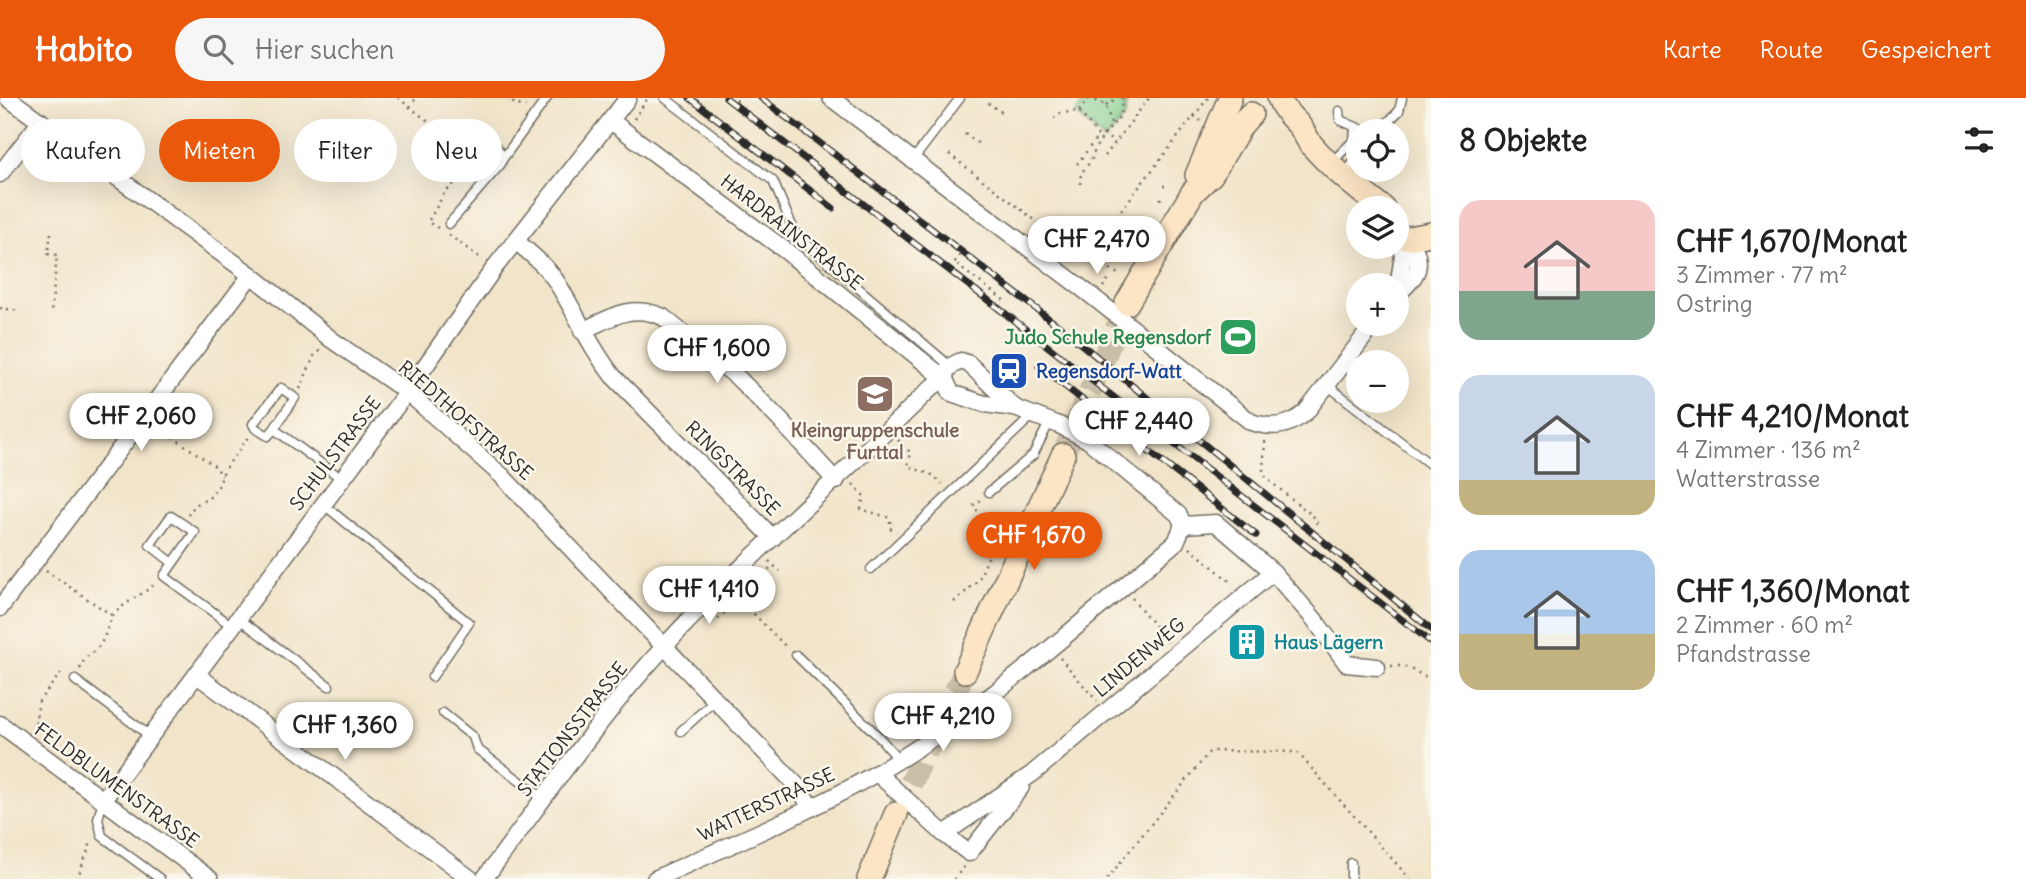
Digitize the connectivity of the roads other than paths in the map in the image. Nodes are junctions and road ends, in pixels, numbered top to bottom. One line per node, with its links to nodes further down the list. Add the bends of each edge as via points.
1 (8, 98): 11 (street, RIEDTHOFSTRASSE)
2 (547, 98): 16 (lane)
3 (628, 98): 13 (street, SCHULSTRASSE)
4 (665, 98): 35 (lane, via 773,181 796,235)
5 (831, 98): 17 (street)
6 (960, 98): 17 (lane)
7 (1230, 98): 9 (main road, via 1238,108); 24 (main road)
8 (1402, 98): 12 (lane)
9 (1264, 108): 21 (main road, via 1294,136 1311,143); 24 (main road, via 1242,124 1211,175)
10 (1339, 111): 14 (lane, via 1339,120)
11 (38, 119)
12 (1391, 119)
13 (611, 121): 29 (street, SCHULSTRASSE); 35 (street, HARDRAINSTRASSE)
14 (1346, 123)
15 (21, 147): 20 (street)
16 (502, 160)
17 (913, 160): 36 (street, via 1251,422 1267,428 1297,420)
18 (1346, 161): 21 (lane)
19 (1346, 169): 21 (lane)
20 (0, 174)
21 (1341, 174): 25 (main road); 26 (main road)
22 (124, 182): 30 (street, RIEDTHOFSTRASSE)
23 (485, 182): 27 (lane)
24 (1193, 192): 32 (main road)
25 (1355, 196)
26 (1370, 196)
27 (449, 224)
28 (1412, 236): 31 (street, via 1418,253)
29 (517, 242): 33 (street, RINGSTRASSE, via 558,284); 37 (street, SCHULSTRASSE)
30 (251, 275): 37 (street, RIEDTHOFSTRASSE); 53 (street)
31 (1409, 284)
32 (1127, 303)
33 (582, 331): 44 (street, via 624,312 663,317 738,378); 49 (street, RINGSTRASSE, via 613,376)
34 (1365, 336): 36 (street)
35 (947, 373): 38 (street, HARDRAINSTRASSE, via 951,393); 38 (street, HARDRAINSTRASSE, via 961,361 969,364); 44 (street, STATIONSSTRASSE)
36 (1327, 385): 43 (lane)
37 (407, 392): 45 (street, SCHULSTRASSE); 55 (street, RIEDTHOFSTRASSE, via 502,476)
38 (1015, 408): 39 (street, HARDRAINSTRASSE)
39 (1033, 415): 40 (street, HARDRAINSTRASSE); 51 (lane)
40 (1050, 421): 46 (lane, via 1033,455); 48 (street, HARDRAINSTRASSE, via 1088,440 1179,515)
41 (274, 429): 41 (lane, via 268,436 253,425 281,388 295,398); 45 (lane)
42 (1063, 455): 58 (main road)
43 (1431, 465)
44 (839, 477): 49 (street, STATIONSSTRASSE)
45 (342, 479): 47 (street, SCHULSTRASSE)
46 (989, 492)
47 (323, 504): 54 (street, SCHULSTRASSE); 60 (lane, via 470,623)
48 (1184, 525): 52 (street, via 1216,523); 68 (street, WATTERSTRASSE, via 1176,542 1051,648)
49 (773, 538): 55 (street, STATIONSSTRASSE)
50 (173, 563): 50 (lane, via 150,545 171,516 195,532); 54 (lane, via 164,576)
51 (871, 569)
52 (1273, 572): 57 (street, via 1347,664); 70 (street, LINDENWEG)
53 (0, 608)
54 (235, 622): 59 (street, SCHULSTRASSE); 62 (lane)
55 (665, 646): 63 (street, RIEDTHOFSTRASSE); 71 (street, STATIONSSTRASSE)
56 (796, 655): 68 (lane)
57 (1377, 667)
58 (965, 671)
59 (197, 675): 67 (street, SCHULSTRASSE); 79 (street)
60 (432, 677)
61 (75, 680): 67 (lane)
62 (329, 686)
63 (715, 700): 66 (lane); 73 (street, RIEDTHOFSTRASSE, via 800,789)
64 (443, 713): 71 (lane, via 472,737 477,749)
65 (0, 724): 72 (street, FELDBLUMENSTRASSE)
66 (681, 731)
67 (150, 736): 72 (street, SCHULSTRASSE)
68 (898, 760): 69 (street, WATTERSTRASSE)
69 (877, 773): 73 (street, WATTERSTRASSE); 75 (street)
70 (1032, 774): 75 (street, LINDENWEG); 75 (street, LINDENWEG, via 969,853)
71 (544, 799): 80 (street, STATIONSSTRASSE)
72 (103, 800): 77 (lane, via 98,819 102,836); 78 (street, FELDBLUMENSTRASSE)
73 (811, 808): 81 (street, WATTERSTRASSE)
74 (896, 814): 82 (main road)
75 (944, 834)
76 (1351, 863): 83 (lane)
77 (160, 879)
78 (210, 879)
79 (471, 879)
80 (484, 879)
81 (654, 879)
82 (869, 879)
83 (1351, 879)

